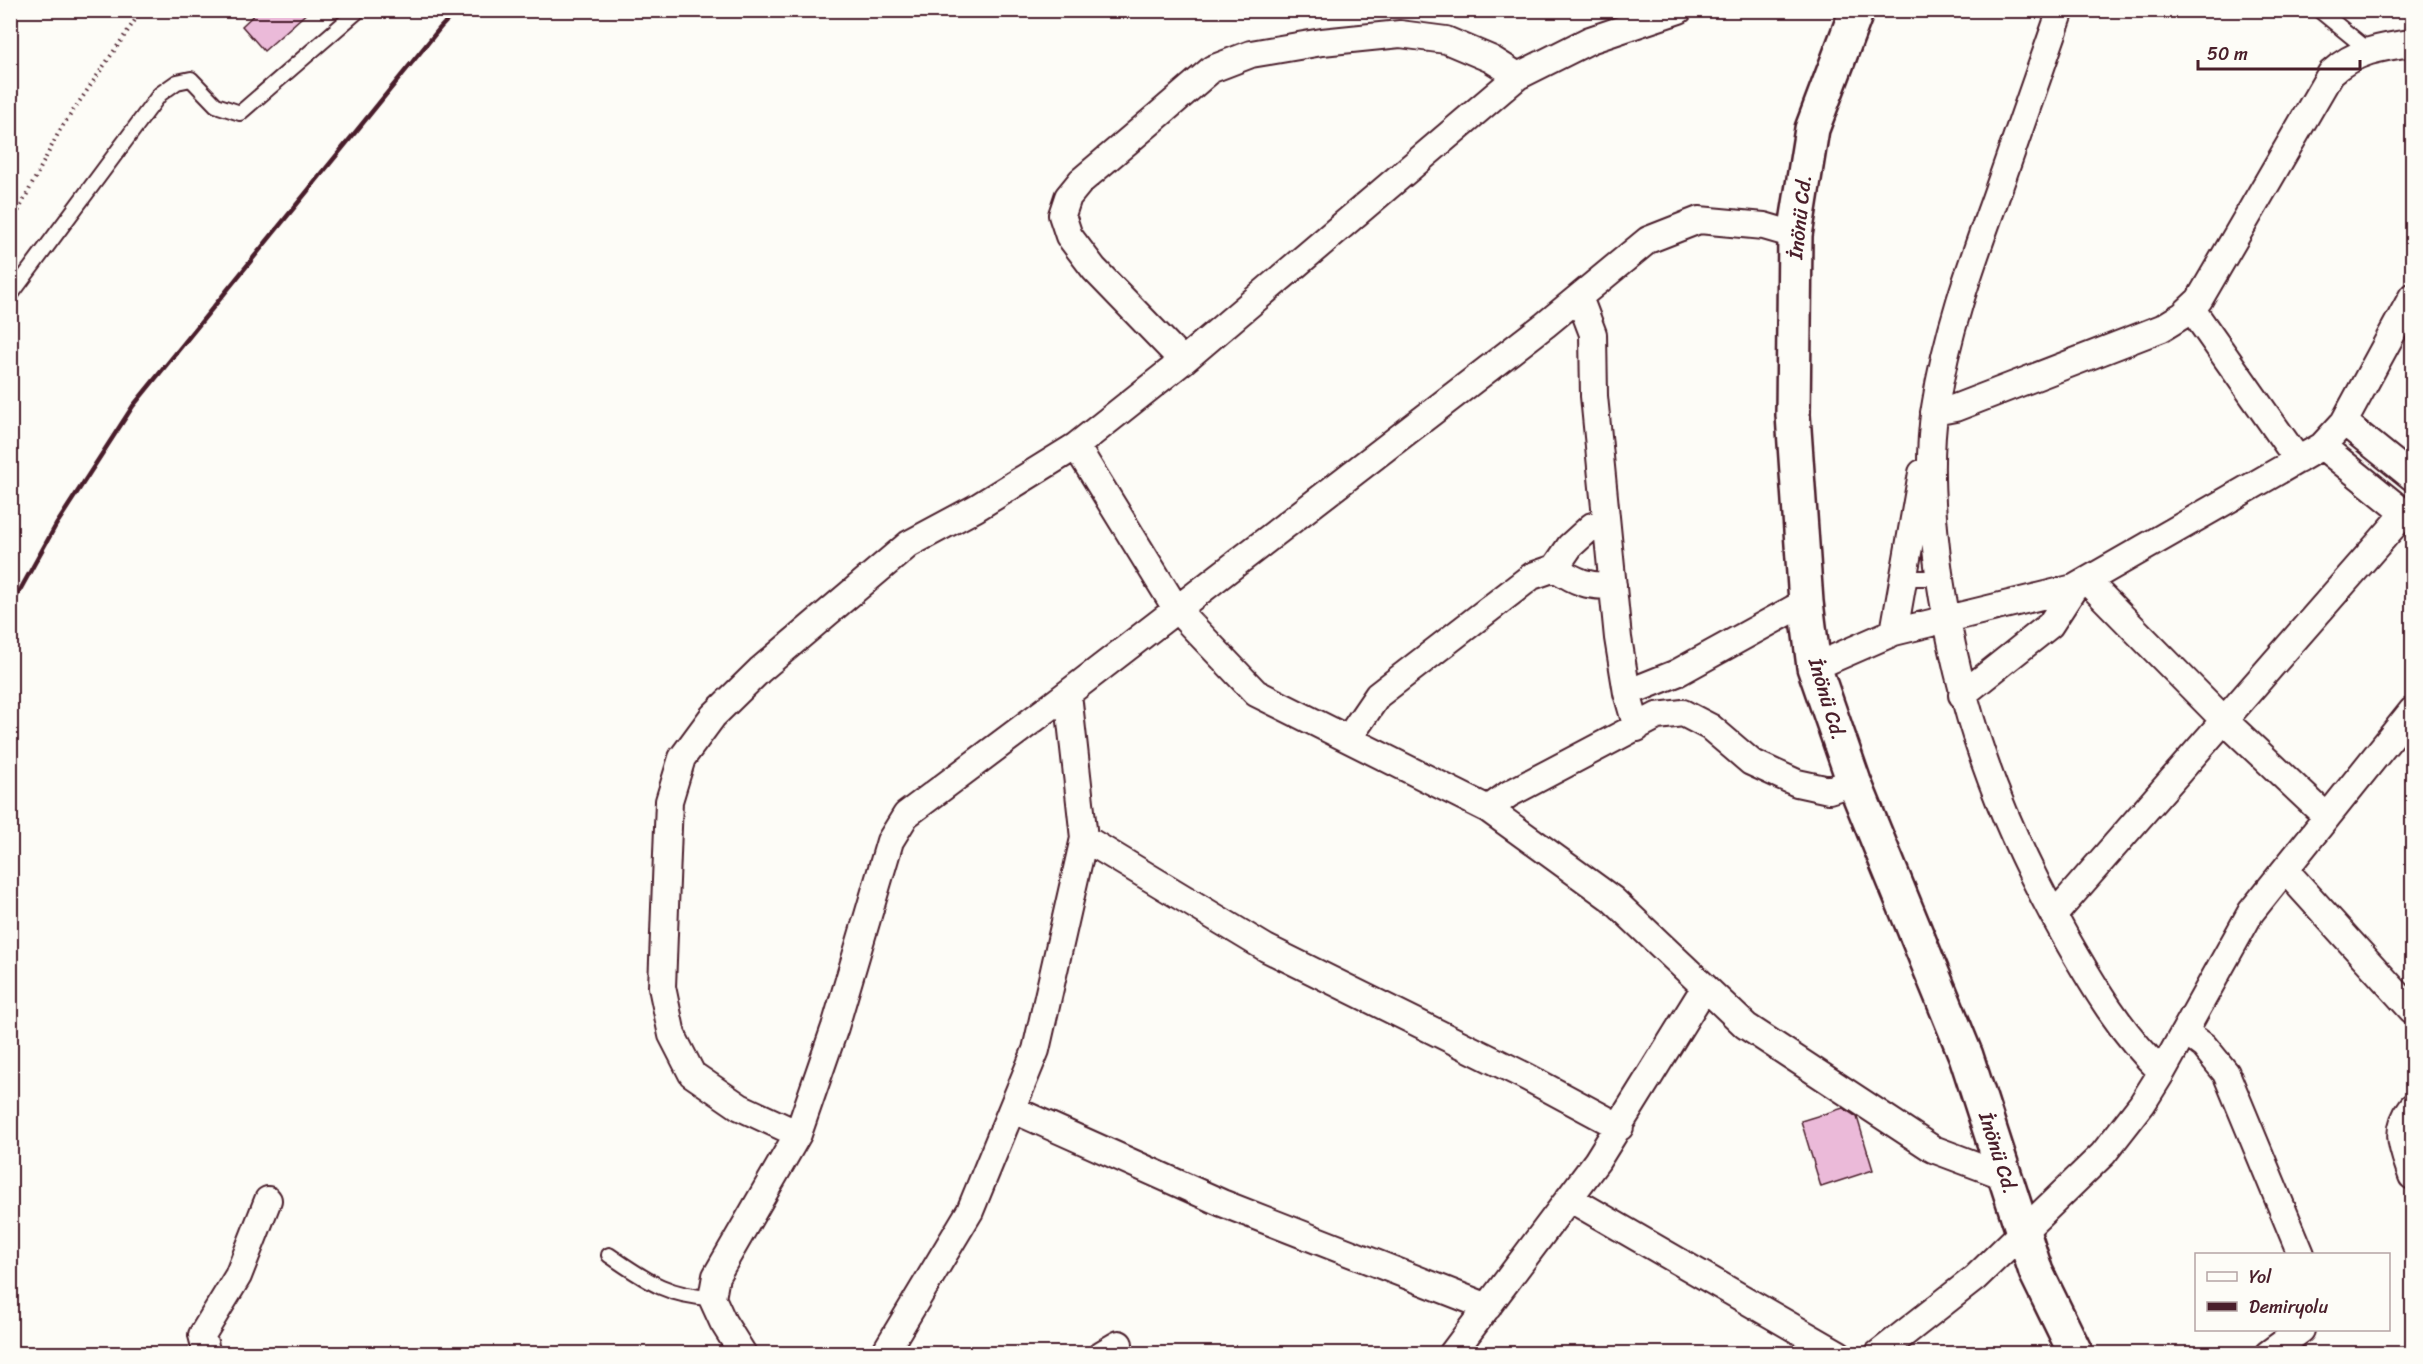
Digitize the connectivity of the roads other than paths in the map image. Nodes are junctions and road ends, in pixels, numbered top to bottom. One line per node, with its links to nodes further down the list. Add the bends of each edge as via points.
1 (359, 10): 10 (lane, via 240,113 216,105 190,79 177,82 160,94)
2 (1679, 10): 8 (street, via 1590,40)
3 (1857, 10): 9 (street, İnönü Cd., via 1812,129)
4 (2061, 10): 15 (street, via 1964,285)
5 (2319, 10): 7 (lane)
6 (2412, 43): 7 (street)
7 (2368, 50): 13 (street, via 2342,63 2322,85)
8 (1518, 76): 14 (street); 14 (street, via 1491,59 1446,40 1400,34 1251,54 1212,69 1081,181 1068,197 1062,215 1069,236 1094,268)
9 (1795, 235): 11 (street, via 1764,226 1699,220 1648,240); 29 (street, İnönü Cd., via 1793,415)
10 (10, 296)
11 (1579, 297): 23 (street, via 1593,334); 30 (street)
12 (2412, 297): 16 (street)
13 (2191, 308): 15 (street, via 2162,328 1955,408); 20 (street)
14 (1183, 361): 17 (street)
15 (1934, 412): 19 (street)
16 (2344, 422): 18 (street); 21 (street)
17 (1076, 446): 30 (street); 54 (street, via 909,544 760,670 713,716 682,758 669,801 663,939 662,987 672,1035 692,1074 740,1107)
18 (2322, 446): 20 (street); 22 (street)
19 (1932, 451): 25 (street, via 1919,481); 26 (street, via 1933,518)
20 (2298, 460): 28 (street)
21 (2412, 477)
22 (2409, 516): 37 (street)
23 (1605, 524): 24 (street, via 1592,526 1569,546); 27 (street)
24 (1555, 568): 27 (street, via 1578,583); 40 (street, via 1532,576 1378,695)
25 (1903, 578): 26 (lane); 32 (street)
26 (1940, 578): 31 (street)
27 (1613, 585): 34 (street)
28 (2081, 585): 31 (street); 36 (street, via 2050,625); 37 (street)
29 (1806, 602): 33 (street, İnönü Cd.); 34 (street, via 1677,673)
30 (1177, 609): 35 (street); 40 (street, via 1256,693)
31 (1946, 620): 32 (street); 36 (street)
32 (1894, 632): 33 (street)
33 (1814, 667): 41 (street, İnönü Cd.)
34 (1627, 693): 39 (street)
35 (1068, 694): 44 (street); 54 (street, via 906,815 890,841 835,1028)
36 (1962, 695): 46 (street, via 1996,796)
37 (2224, 720): 43 (street); 46 (street)
38 (2409, 722): 43 (street)
39 (1637, 728): 41 (street, via 1657,716 1683,713 1710,727 1751,762 1797,783 1829,790); 42 (street, via 1509,794)
40 (1348, 739): 42 (street)
41 (1854, 782): 55 (street, İnönü Cd., via 1966,1056)
42 (1488, 809): 47 (street, via 1612,899)
43 (2327, 817): 45 (street)
44 (1084, 838): 52 (street, via 1036,1050); 53 (street, via 1266,948)
45 (2285, 870): 48 (street); 49 (street, via 2251,912)
46 (2054, 915): 50 (street, via 2106,1007)
47 (1705, 987): 53 (street); 55 (street, via 1746,1026 1933,1149)
48 (2412, 1010)
49 (2185, 1032): 50 (street); 60 (street, via 2226,1073)
50 (2162, 1072): 59 (street, via 2103,1154)
51 (2412, 1107): 56 (street, via 2400,1126)
52 (1012, 1109): 63 (street, via 1222,1203); 66 (street, via 970,1211)
53 (1620, 1127): 57 (street)
54 (798, 1134): 62 (street, via 716,1276)
55 (2005, 1176): 59 (street, İnönü Cd.)
56 (2412, 1176)
57 (1569, 1198): 63 (street); 68 (street)
58 (268, 1200): 64 (street, via 238,1276 202,1335)
59 (2023, 1231): 69 (street, via 1975,1278); 70 (street, İnönü Cd., via 2036,1272)
60 (2301, 1253)
61 (609, 1255): 62 (lane, via 654,1285 686,1297)
62 (712, 1299): 65 (street)
63 (1488, 1307): 67 (street)
64 (207, 1353)
65 (743, 1353)
66 (884, 1353)
67 (1452, 1353)
68 (1839, 1353)
69 (1878, 1353)
70 (2076, 1353)

